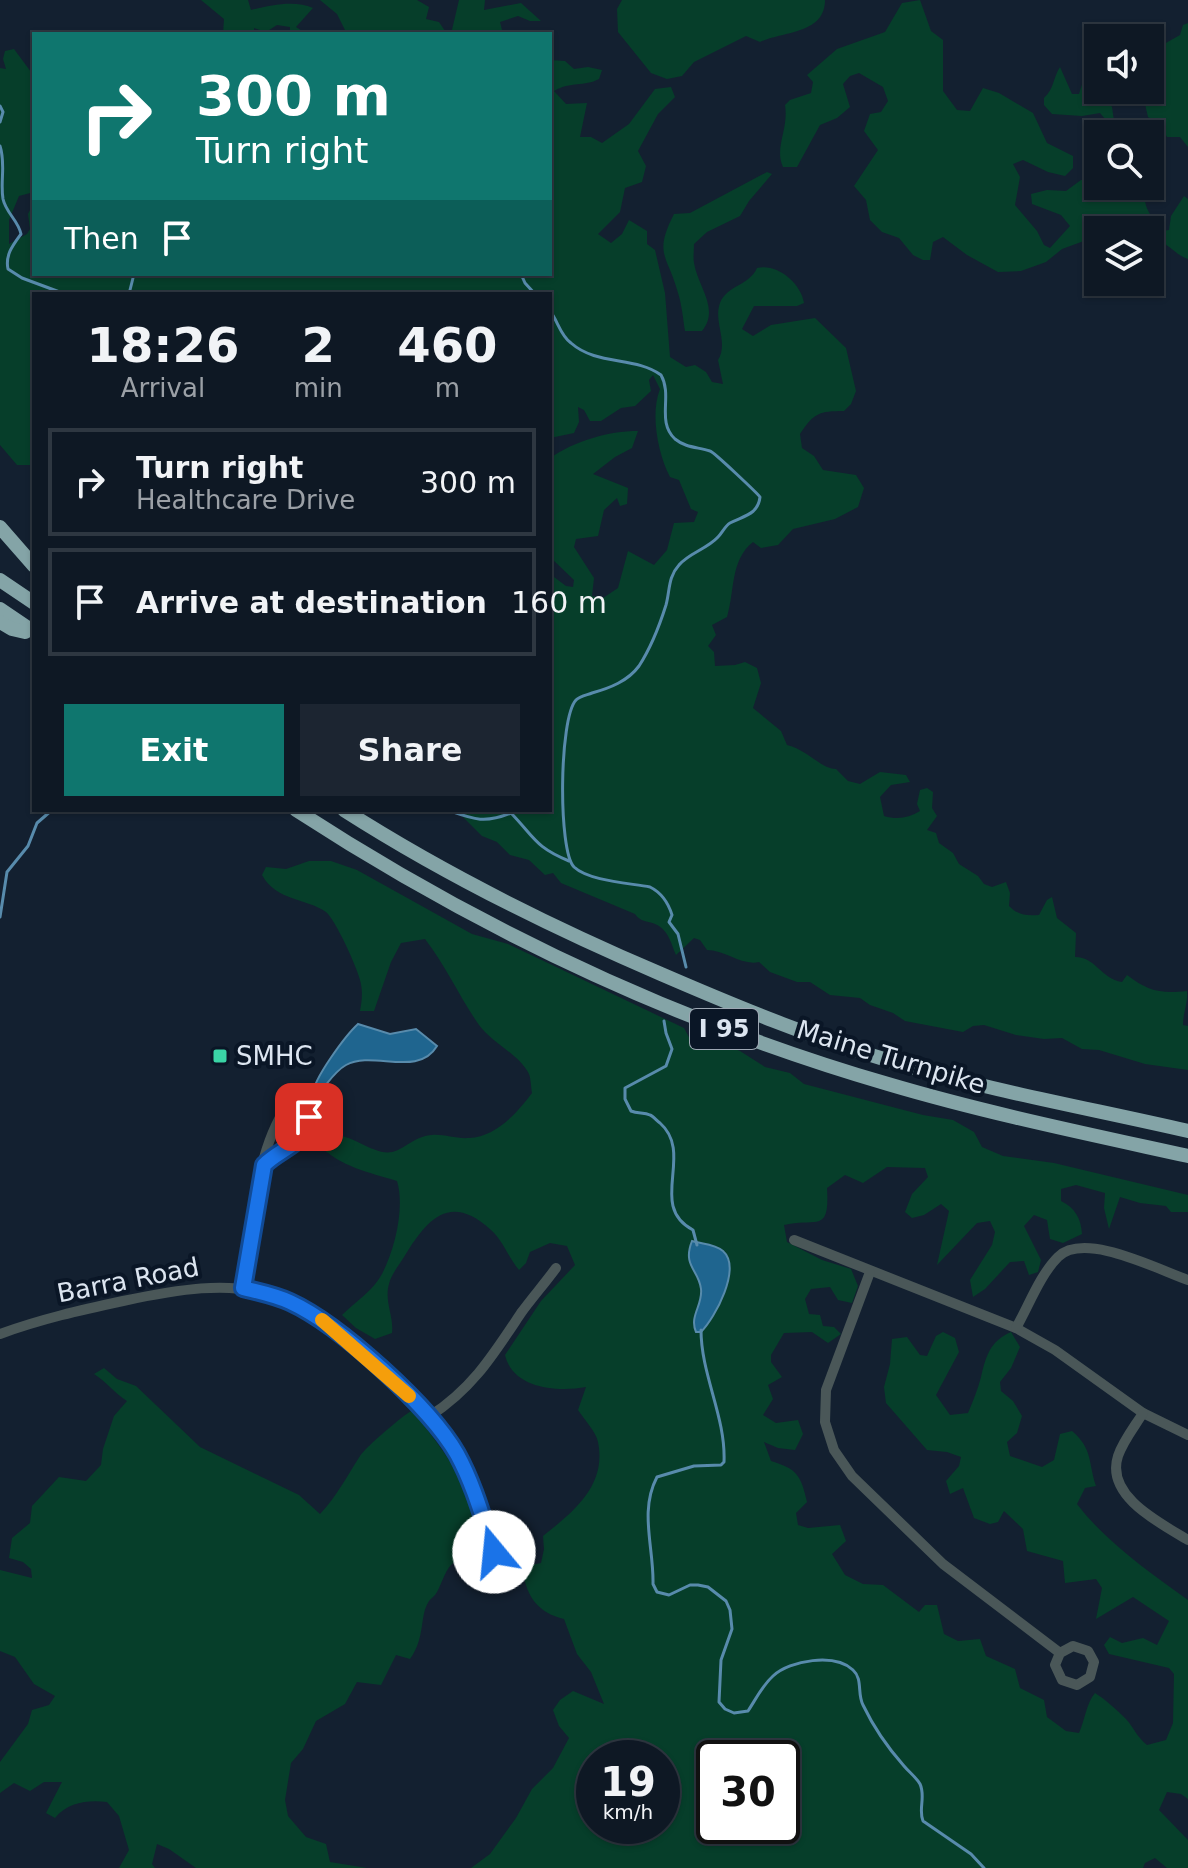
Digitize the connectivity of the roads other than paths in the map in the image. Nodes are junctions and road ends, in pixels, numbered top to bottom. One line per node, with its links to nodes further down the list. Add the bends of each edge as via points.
1 (0, 527): 2 (highway)
2 (32, 564)
3 (0, 580): 4 (highway)
4 (32, 602)
5 (0, 609): 7 (highway)
6 (0, 622): 8 (highway)
7 (32, 632)
8 (32, 633)
9 (299, 812): 14 (highway, Maine Turnpike / I 95, via 529,944 703,1021 887,1084)
10 (347, 812): 12 (highway, Maine Turnpike / I 95, via 539,920 795,1030 970,1082)
11 (281, 1117): 13 (street, via 281,1132 287,1138); 13 (street, via 296,1108 306,1113 310,1125); 15 (street)
12 (1188, 1131)
13 (303, 1137): 15 (street)
14 (1188, 1156)
15 (264, 1165): 20 (street)
16 (794, 1240): 18 (street)
17 (556, 1268): 24 (street, via 485,1368)
18 (870, 1272): 21 (street); 28 (street, via 826,1390 825,1422 834,1450 852,1476 943,1564)
19 (1188, 1280): 21 (street, via 1100,1249 1077,1247 1052,1263)
20 (243, 1288): 22 (street, Barra Road, via 182,1289 58,1315); 24 (street, Barra Road, via 314,1314)
21 (1016, 1328): 23 (street)
22 (0, 1334)
23 (1143, 1413): 25 (street); 26 (street, via 1117,1457 1119,1483 1129,1498)
24 (430, 1416): 27 (street, Barra Road, via 470,1481)
25 (1188, 1435)
26 (1188, 1540)
27 (503, 1576)
28 (1060, 1653)

